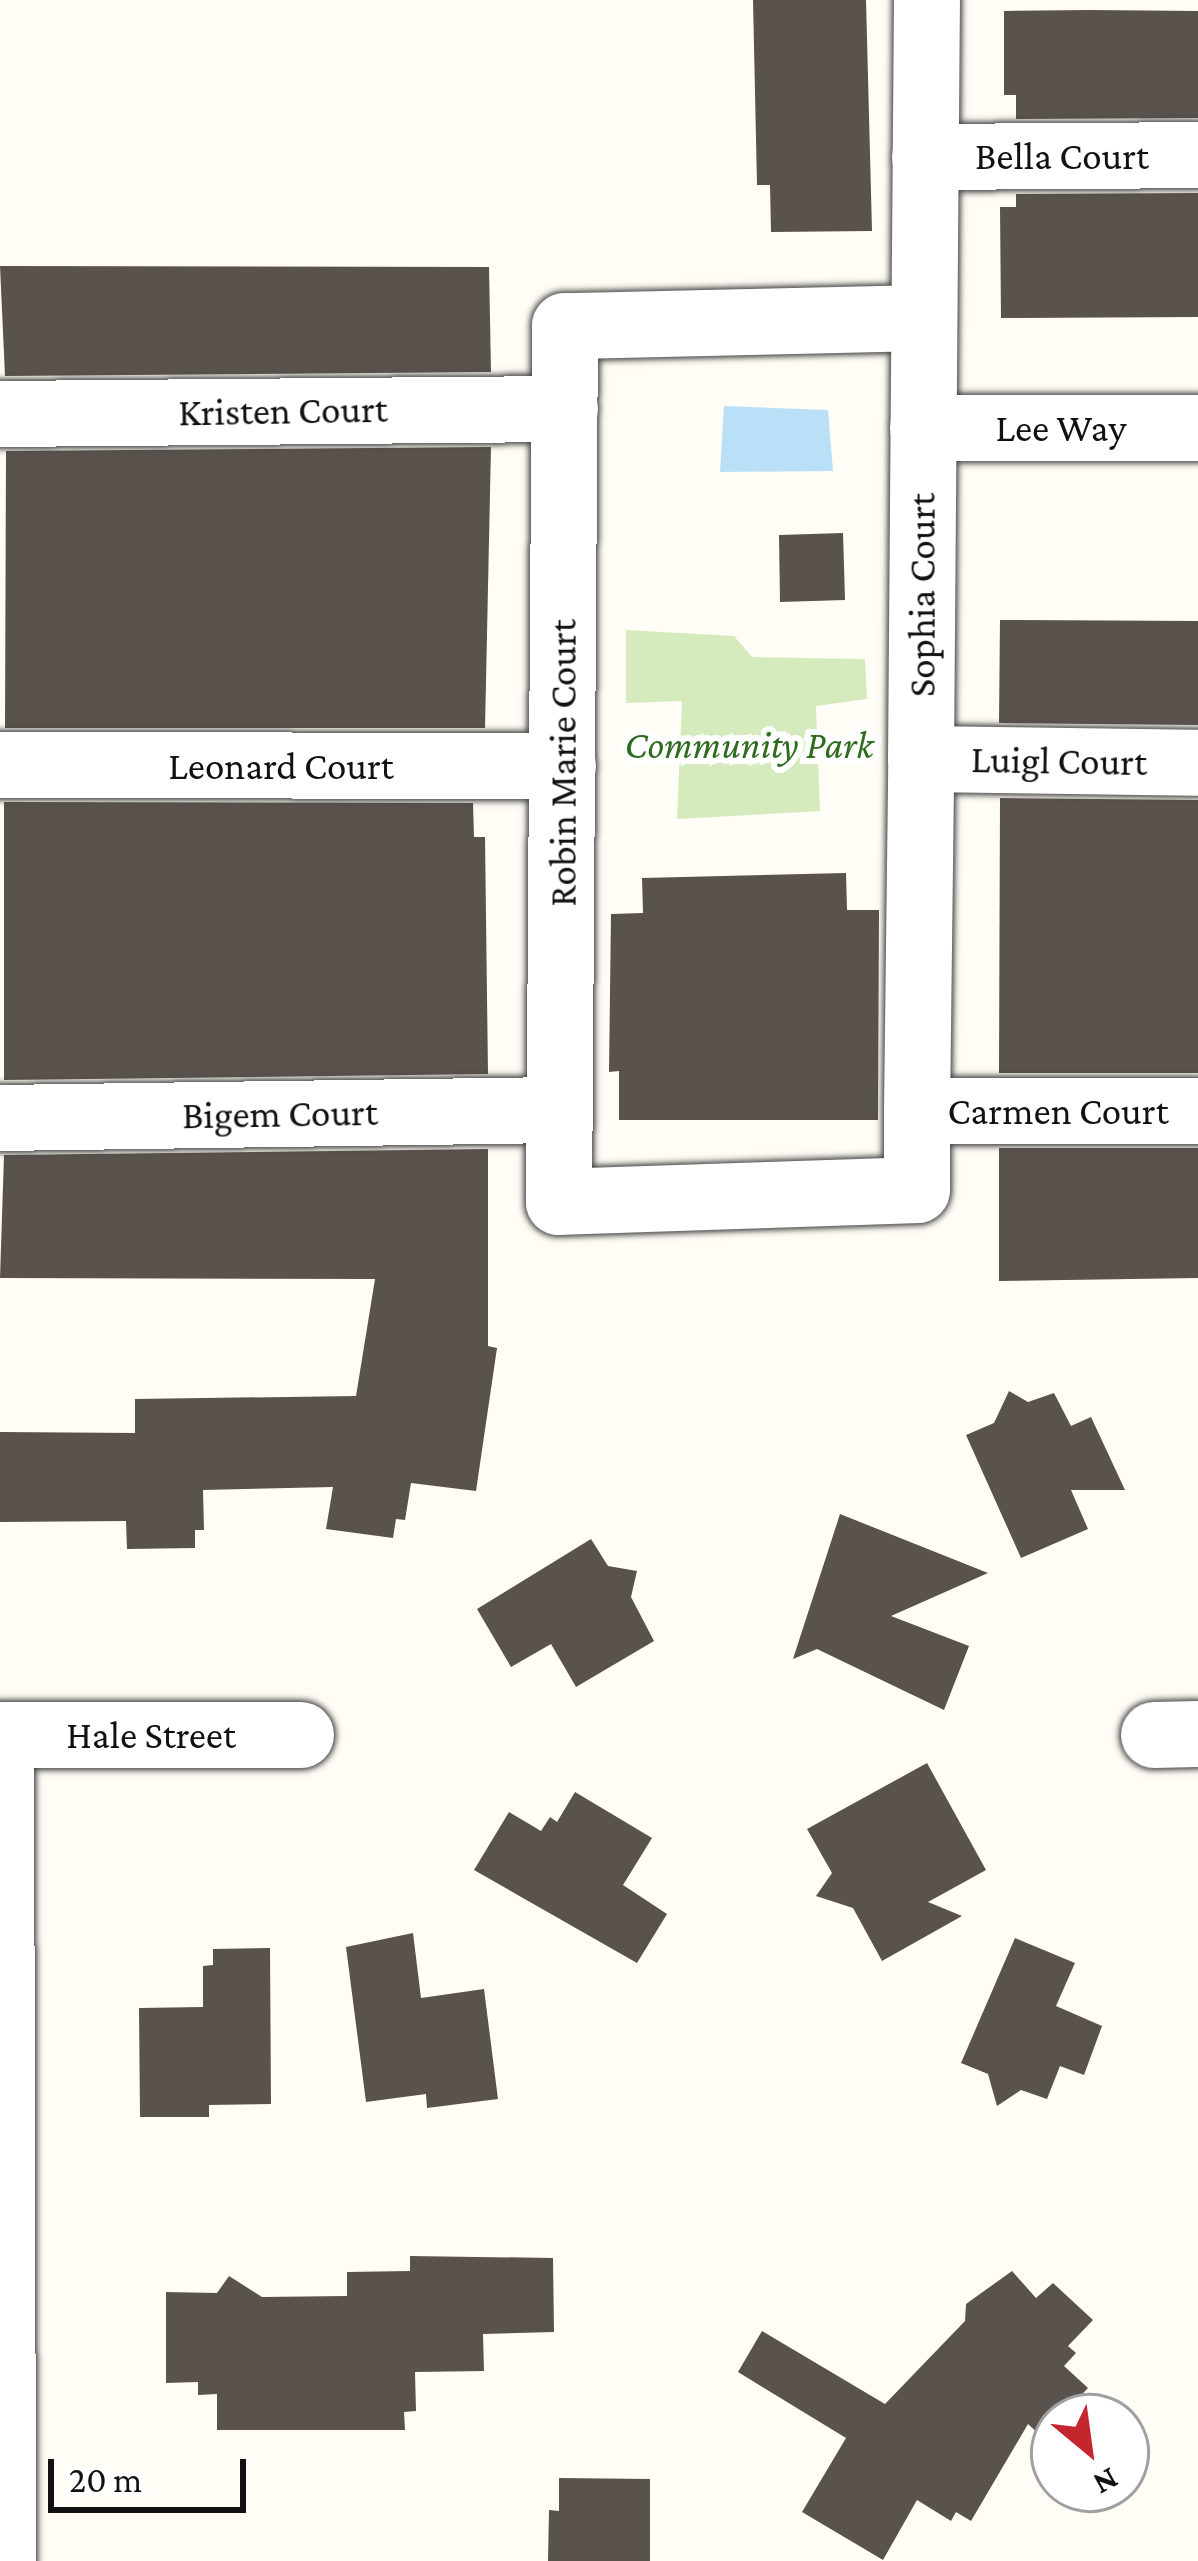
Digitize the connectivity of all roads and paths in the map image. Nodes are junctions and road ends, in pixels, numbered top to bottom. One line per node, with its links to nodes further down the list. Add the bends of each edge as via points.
1 (927, 0): 3 (street, Sophia Court)
2 (1198, 154): 3 (street, Bella Court)
3 (925, 157): 4 (street, Sophia Court)
4 (924, 319): 5 (street, Robin Marie Court, via 565,326); 7 (street, Sophia Court)
5 (565, 409): 6 (street, Kristen Court); 12 (street, Robin Marie Court)
6 (0, 414)
7 (923, 428): 8 (street, Lee Way); 9 (street, Sophia Court)
8 (1198, 428)
9 (921, 759): 10 (street, Luigl Court); 14 (street, Sophia Court)
10 (1198, 763)
11 (0, 765): 12 (street, Leonard Court)
12 (562, 766): 13 (street, Robin Marie Court)
13 (560, 1110): 16 (street, Bigem Court); 17 (street, Robin Marie Court, via 559,1202)
14 (917, 1111): 15 (street, Carmen Court); 17 (street, Sophia Court)
15 (1198, 1111)
16 (0, 1118)
17 (917, 1190)
18 (1, 1735): 19 (street, Hale Street); 20 (street)
19 (301, 1735)
20 (3, 2561)

